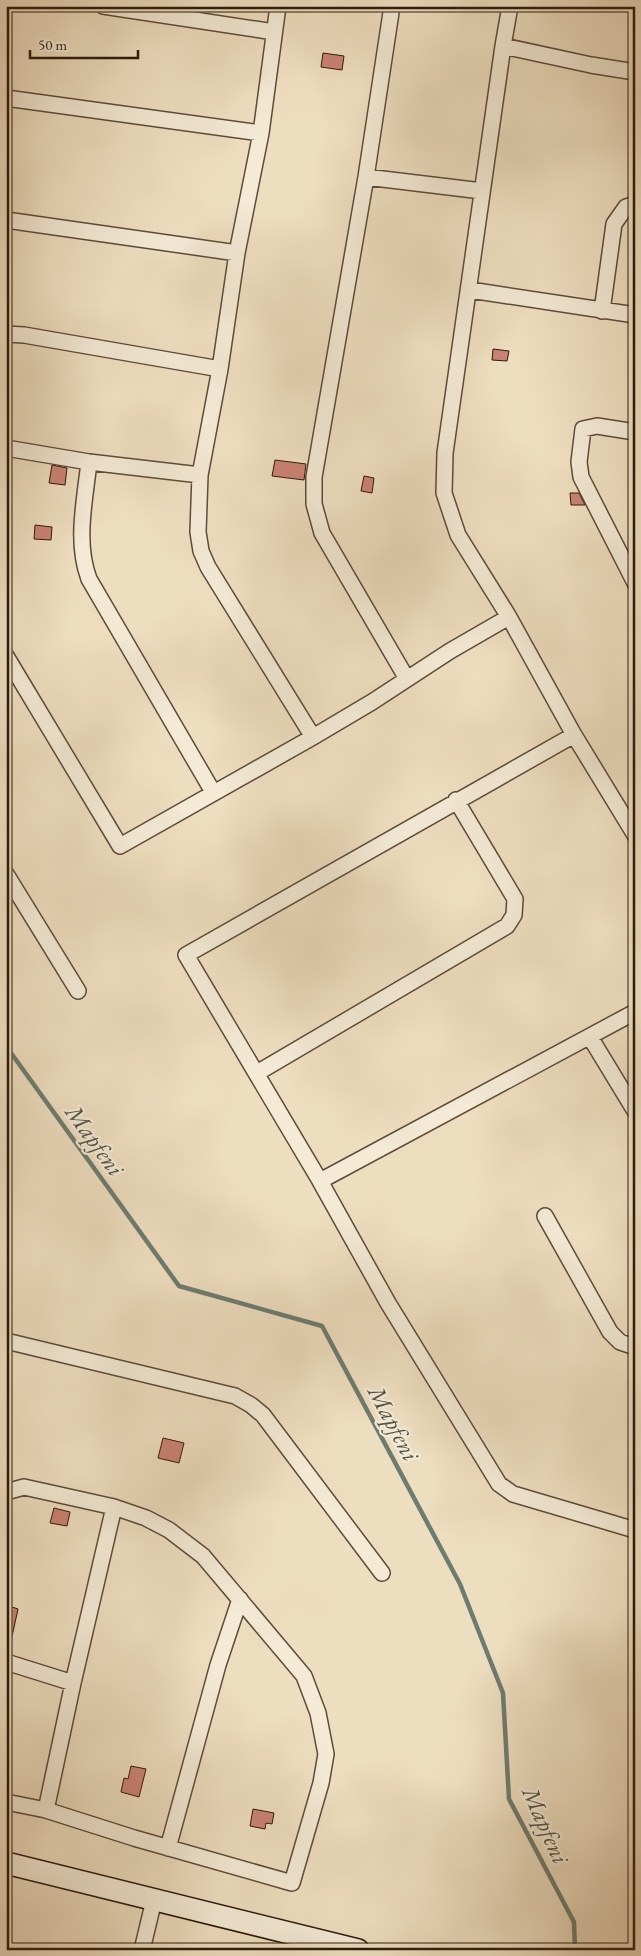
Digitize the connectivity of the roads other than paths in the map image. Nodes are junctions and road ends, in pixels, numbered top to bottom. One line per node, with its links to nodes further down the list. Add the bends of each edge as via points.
1 (102, 6): 5 (street)
2 (278, 6): 5 (street)
3 (392, 6): 10 (street)
4 (510, 6): 6 (street)
5 (274, 32): 9 (street)
6 (503, 46): 7 (street); 11 (street)
7 (635, 72)
8 (6, 98): 9 (street)
9 (261, 133): 14 (street)
10 (366, 176): 11 (street); 27 (street, via 314,477 314,504 322,533)
11 (482, 191): 15 (street)
12 (635, 204): 16 (street, via 626,207 614,224)
13 (6, 220): 14 (street)
14 (237, 253): 19 (street)
15 (470, 290): 16 (street); 25 (street, via 445,453 444,493 458,535)
16 (602, 311): 17 (street)
17 (635, 315)
18 (6, 334): 19 (street)
19 (220, 369): 23 (street)
20 (635, 432): 24 (street, via 597,426 583,429 579,462 581,477)
21 (6, 448): 22 (street)
22 (89, 462): 23 (street); 30 (street, via 81,547 83,562)
23 (200, 475): 29 (street, via 198,532 201,551)
24 (635, 583)
25 (509, 617): 27 (street); 28 (street)
26 (6, 656): 30 (street, via 120,846)
27 (407, 679): 29 (street)
28 (574, 734): 31 (street); 32 (street)
29 (313, 737): 30 (street)
30 (213, 792)
31 (456, 800): 38 (street, via 515,899 514,915 507,926); 38 (street, via 186,955)
32 (630, 814): 33 (street)
33 (635, 835)
34 (6, 874): 35 (street)
35 (78, 991)
36 (635, 1012): 37 (street)
37 (590, 1037): 39 (street); 40 (street)
38 (257, 1073): 40 (street)
39 (635, 1111)
40 (320, 1181): 46 (street, via 388,1302 498,1484 512,1494)
41 (545, 1216): 43 (street, via 610,1332 620,1342)
42 (6, 1341): 47 (street, via 235,1396 251,1404 263,1415)
43 (635, 1347)
44 (6, 1492): 45 (street, via 24,1486)
45 (114, 1507): 48 (street, via 170,1530 203,1556); 50 (street)
46 (635, 1530)
47 (382, 1573)
48 (240, 1600): 53 (street, via 210,1693); 53 (street, via 304,1676 318,1713 326,1754 308,1828 292,1883)
49 (6, 1662): 50 (street)
50 (73, 1683): 52 (street)
51 (6, 1802): 52 (street)
52 (46, 1810): 53 (street)
53 (168, 1848)
54 (6, 1864): 55 (street)
55 (154, 1900): 56 (street); 57 (street)
56 (142, 1950)
57 (358, 1950)

